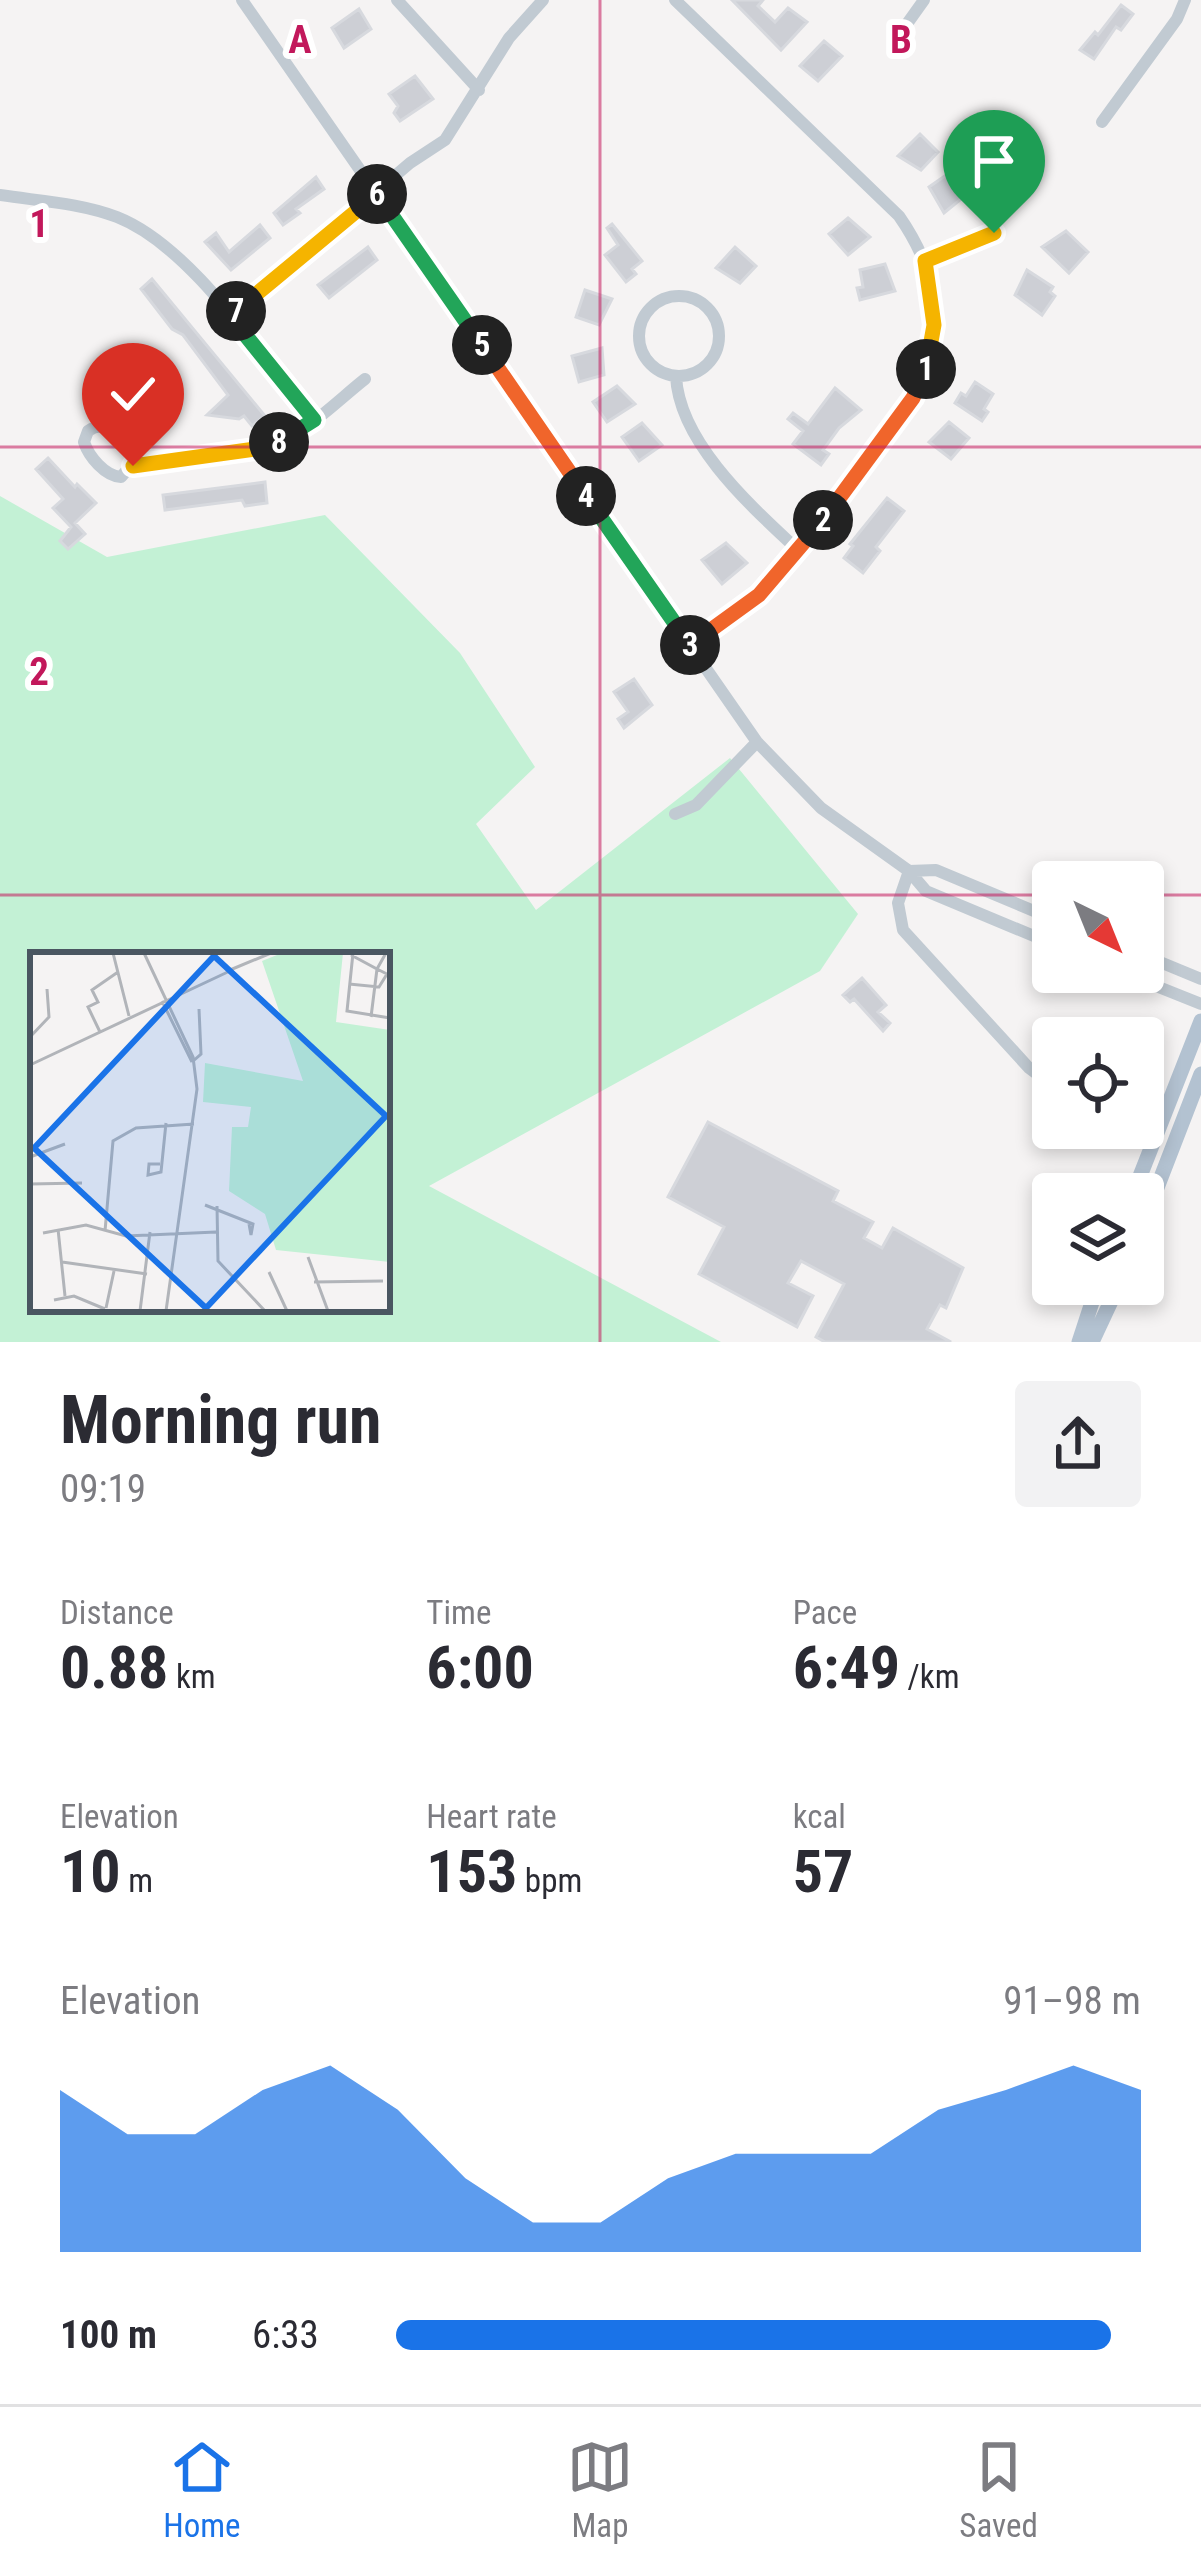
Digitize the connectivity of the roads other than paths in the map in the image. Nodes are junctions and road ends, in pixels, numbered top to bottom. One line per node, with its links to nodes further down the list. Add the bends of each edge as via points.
1 (242, 0): 10 (street)
2 (397, 0): 8 (street)
3 (543, 0): 8 (street)
4 (675, 0): 13 (street, via 884,199)
5 (924, 0): 7 (street)
6 (1185, 0): 9 (street)
7 (899, 35)
8 (479, 90): 10 (street, via 445,140)
9 (1102, 122)
10 (376, 193): 14 (street); 20 (street)
11 (0, 195): 14 (street, via 90,209 141,228 178,256)
12 (994, 233): 13 (street)
13 (925, 261): 19 (street, via 934,325 925,372)
14 (230, 316): 17 (street)
15 (676, 376): 15 (street, via 708,363 718,339 706,307 682,296 649,310 639,334 646,359); 19 (street, via 683,414 724,474)
16 (365, 379): 17 (street)
17 (314, 420): 18 (street, via 262,448)
18 (133, 463): 18 (street, via 109,427 88,431 86,448 110,475 126,475)
19 (799, 551): 20 (street, via 759,595)
20 (688, 646): 21 (street)
21 (757, 742): 22 (street, via 696,805); 23 (street, via 821,808)
22 (675, 814)
23 (909, 871): 24 (street, via 936,870); 25 (street, via 926,891); 31 (street, via 898,903 903,930)
24 (1032, 910)
25 (1032, 935)
26 (1164, 964): 27 (street)
27 (1201, 980)
28 (1164, 989): 29 (street)
29 (1201, 1004)
30 (1201, 1021): 33 (main road)
31 (1032, 1070)
32 (1201, 1074): 34 (main road)
33 (1141, 1173)
34 (1163, 1173)
35 (1091, 1305): 37 (main road)
36 (1109, 1305): 38 (main road)
37 (1079, 1342)
38 (1092, 1342)

